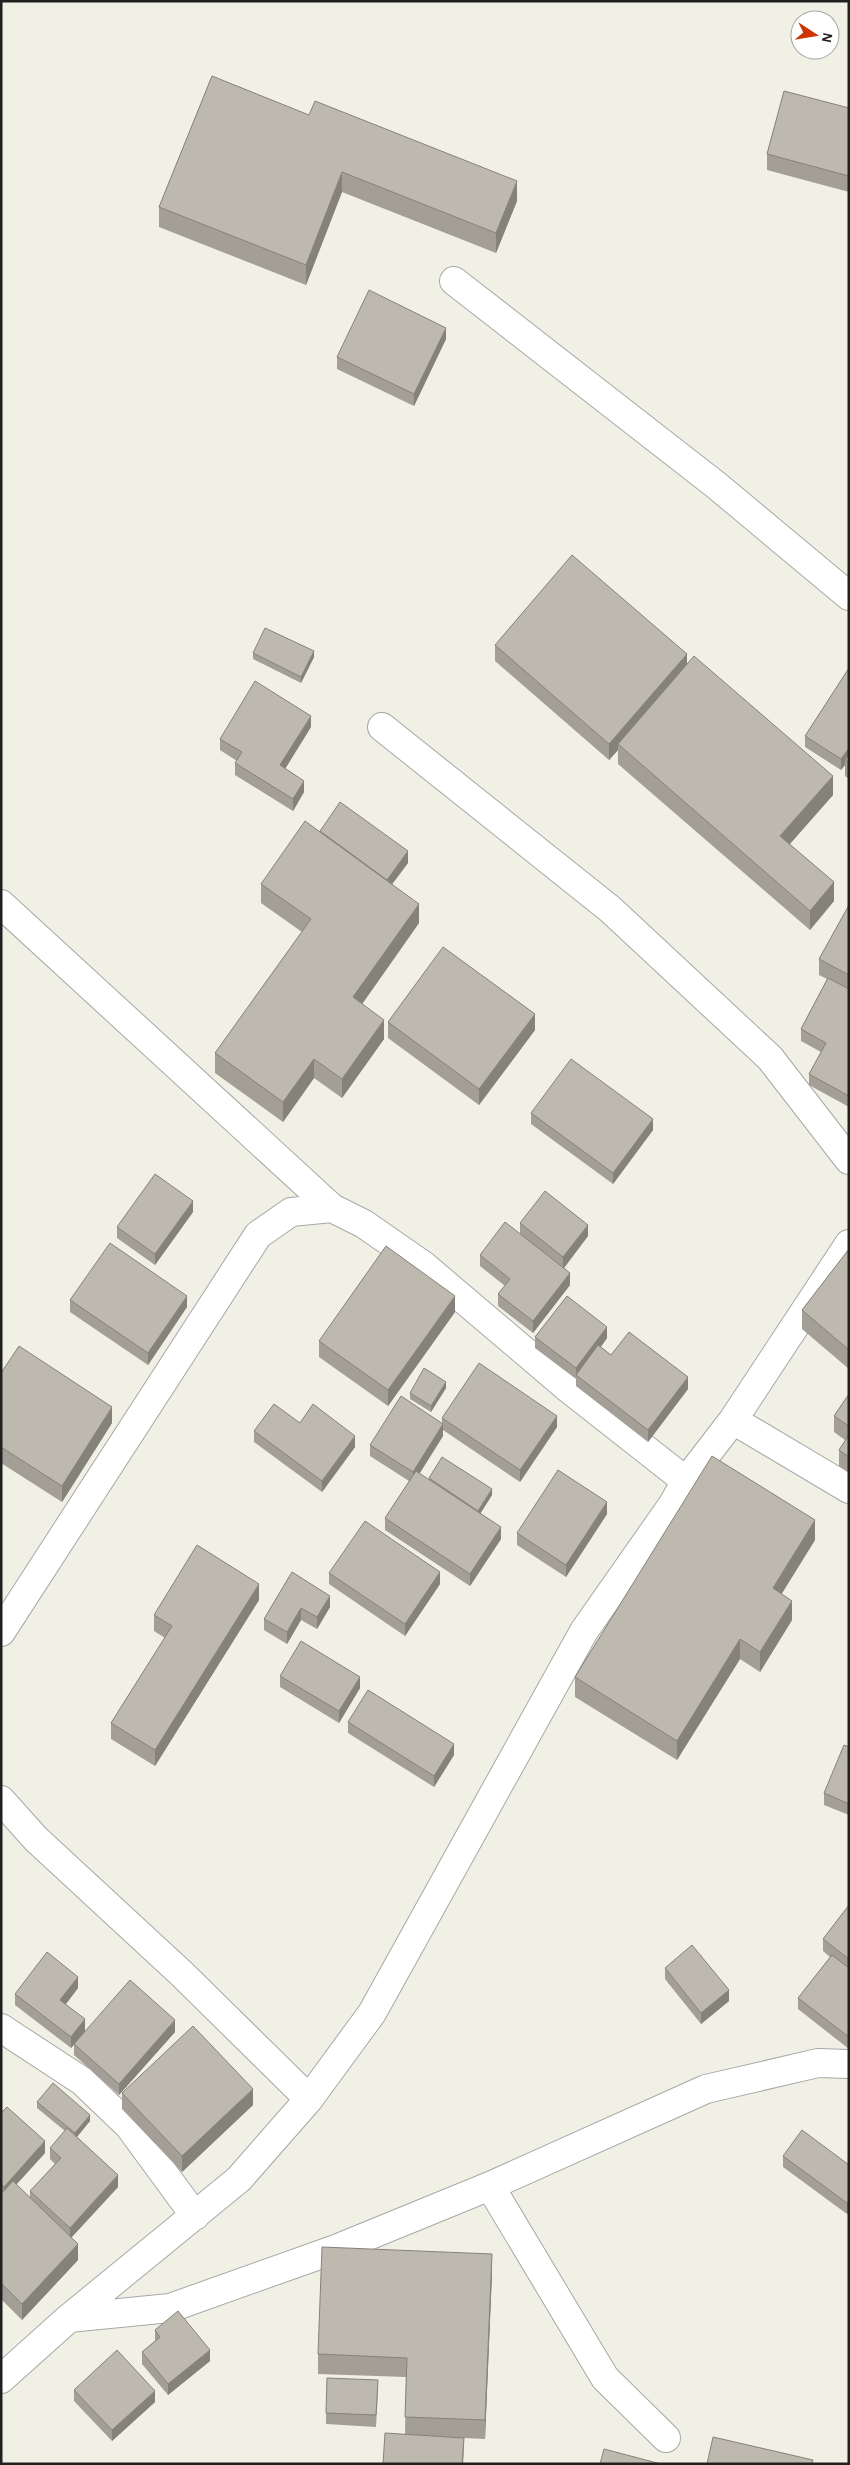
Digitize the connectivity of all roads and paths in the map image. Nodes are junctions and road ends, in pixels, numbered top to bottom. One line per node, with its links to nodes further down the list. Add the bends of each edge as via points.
1 (454, 281): 2 (street, via 716,485)
2 (849, 596)
3 (382, 728): 5 (street, via 610,909 770,1058)
4 (1, 904): 6 (street)
5 (849, 1160)
6 (332, 1208): 9 (street, via 364,1224 423,1266 569,1389); 11 (street, via 291,1212 258,1235)
7 (849, 1244): 8 (street)
8 (733, 1420): 9 (street); 10 (street)
9 (686, 1481): 15 (street, via 584,1631 372,2013)
10 (849, 1489)
11 (1, 1632)
12 (1, 1800): 15 (street, via 36,1839 182,1974)
13 (1, 2028): 17 (street, via 82,2081 129,2126)
14 (849, 2064): 16 (street, via 818,2063 706,2089)
15 (309, 2099): 17 (street, via 239,2179)
16 (490, 2186): 18 (street, via 336,2249 170,2308); 20 (street, via 605,2378)
17 (195, 2216): 18 (street)
18 (69, 2318): 19 (street)
19 (1, 2379)
20 (666, 2438)

